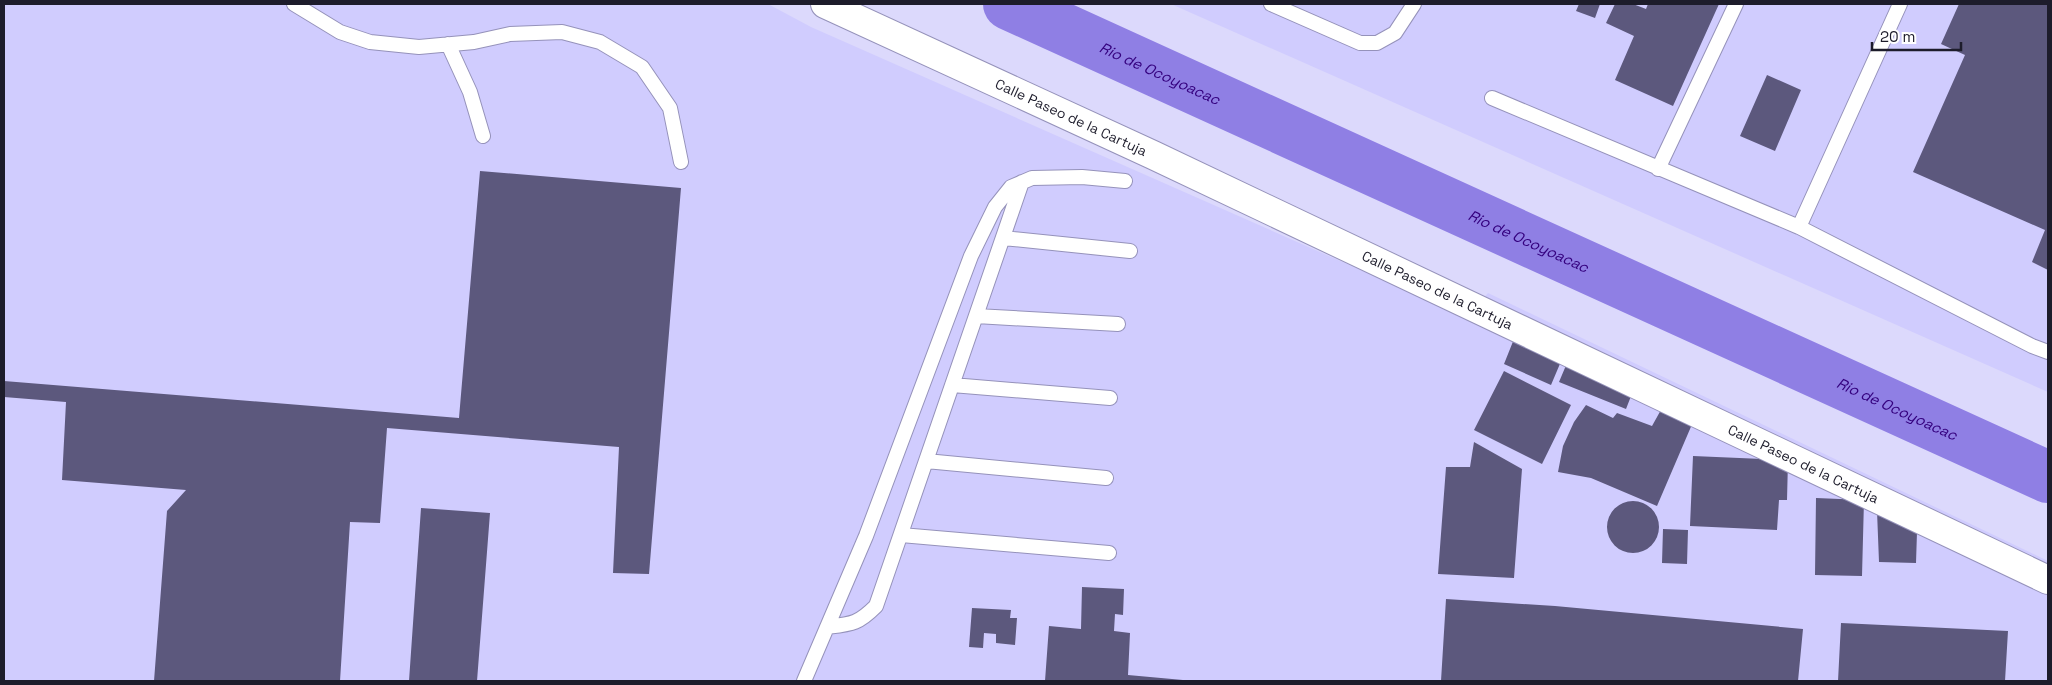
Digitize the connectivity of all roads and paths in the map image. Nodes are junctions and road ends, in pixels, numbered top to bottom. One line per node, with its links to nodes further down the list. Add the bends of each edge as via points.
1 (294, 4): 7 (lane, via 340,32 370,42 419,47)
2 (824, 4): 26 (street, Calle Paseo de la Cartuja, via 1144,151)
3 (1271, 4): 4 (lane, via 1360,43 1377,43 1395,33)
4 (1414, 4)
5 (1736, 4): 11 (lane)
6 (1900, 4): 14 (lane)
7 (448, 44): 9 (lane, via 470,92); 10 (lane, via 510,34 562,32 600,42 642,67 670,108)
8 (1492, 98): 11 (lane)
9 (483, 136)
10 (681, 162)
11 (1658, 168): 14 (lane)
12 (1125, 181): 13 (lane, via 1082,177 1032,178)
13 (1022, 182): 15 (lane); 27 (lane, via 1011,187 995,207 971,256 866,536)
14 (1799, 227): 19 (lane)
15 (1003, 238): 16 (lane); 17 (lane)
16 (1130, 251)
17 (976, 316): 18 (lane); 20 (lane)
18 (1118, 324)
19 (2048, 352)
20 (952, 384): 21 (lane); 22 (lane)
21 (1110, 398)
22 (926, 461): 23 (lane); 24 (lane)
23 (1106, 478)
24 (901, 535): 25 (lane); 27 (lane, via 876,606 862,620)
25 (1109, 553)
26 (2048, 580)
27 (827, 627): 28 (lane)
28 (804, 681)

